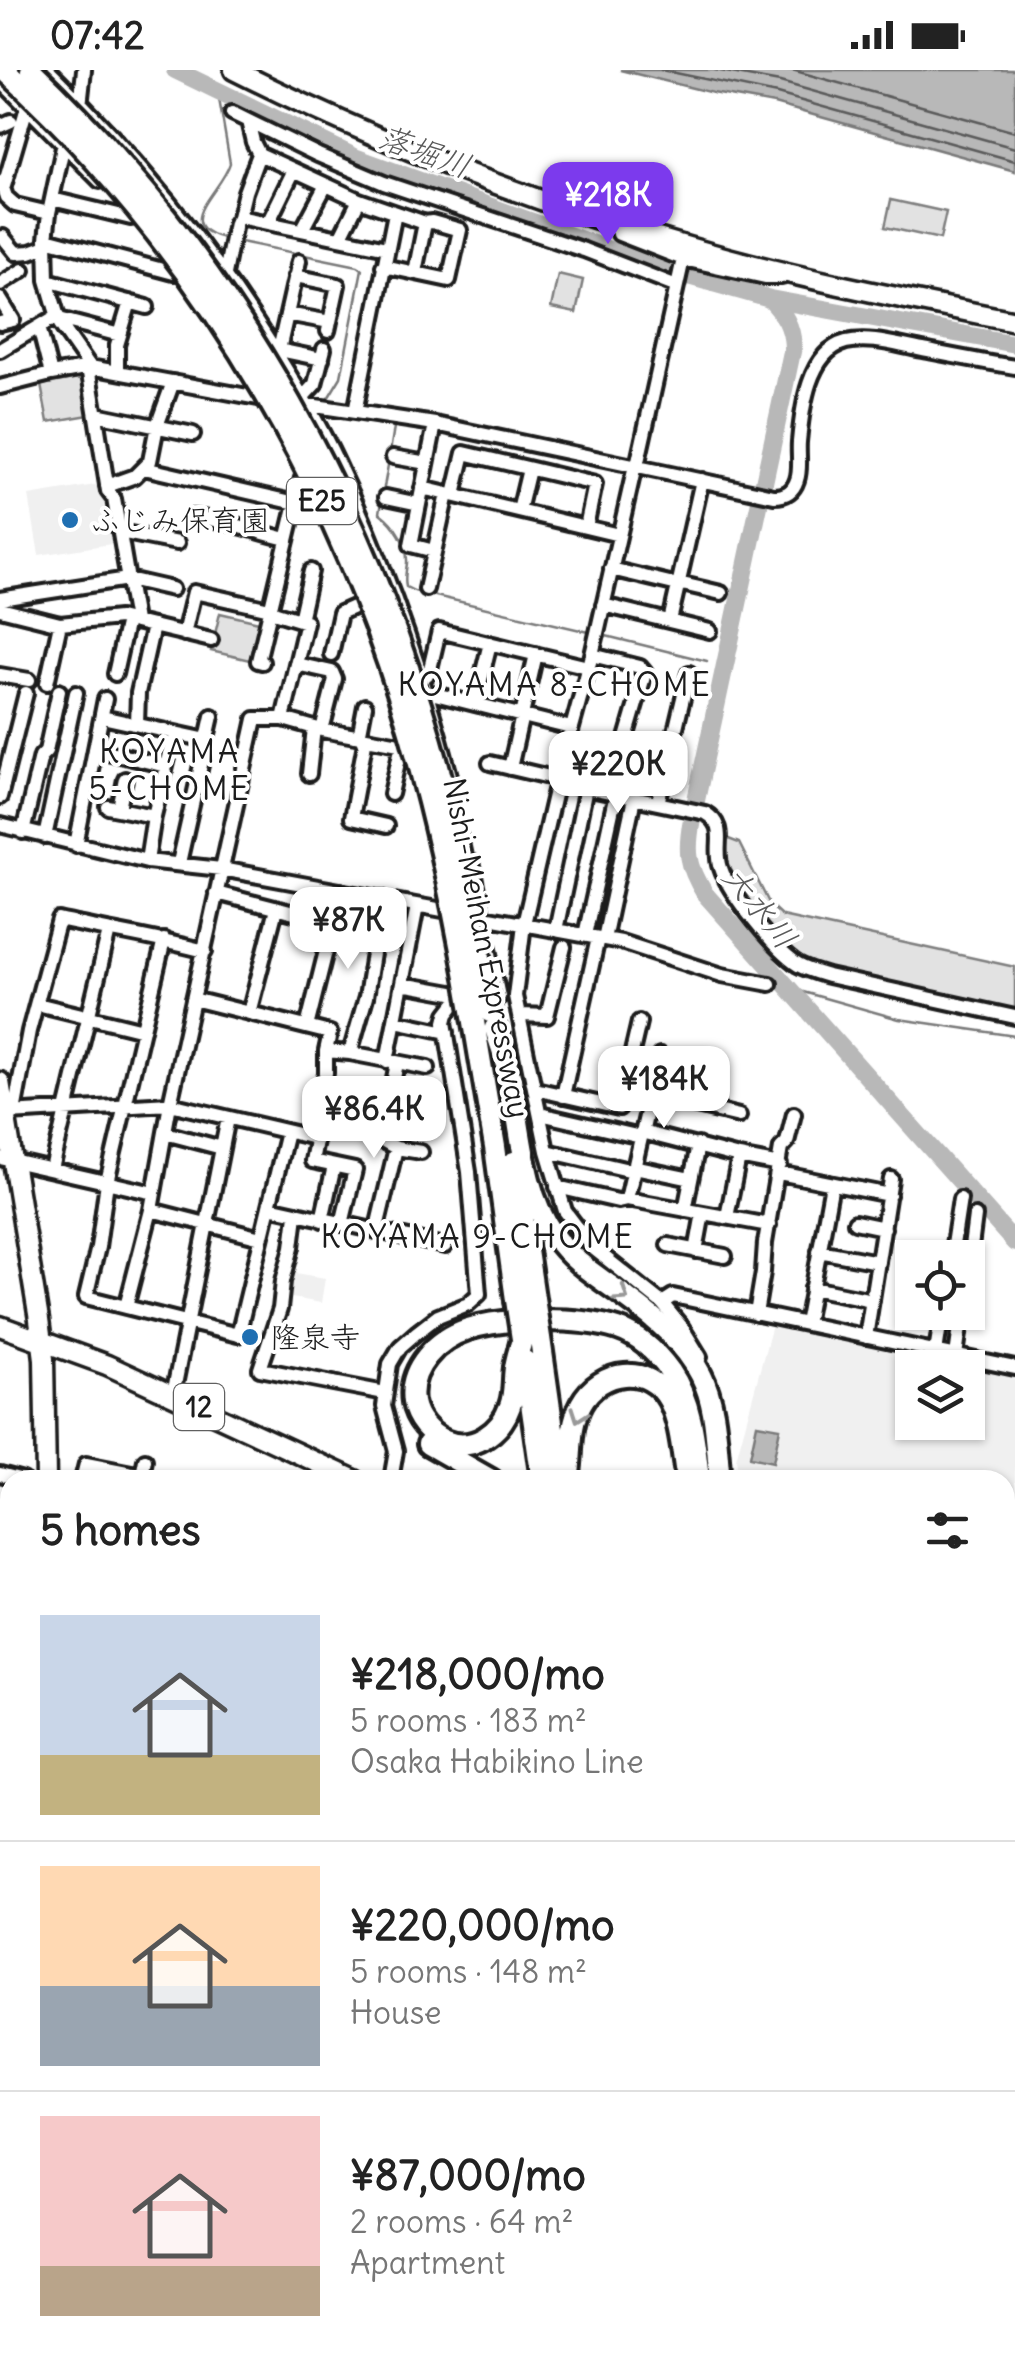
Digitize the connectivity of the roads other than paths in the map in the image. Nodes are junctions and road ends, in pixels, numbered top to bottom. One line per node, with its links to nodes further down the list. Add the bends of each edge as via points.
1 (4, 70): 173 (highway, Nishi-Meihan Expressway / E25, bridge, via 106,174 189,276 313,481 399,697)
2 (31, 70): 173 (highway, Nishi-Meihan Expressway / E25, bridge, via 122,166 230,304 340,499 376,580 437,764 468,889)
3 (48, 70): 7 (street)
4 (84, 70): 7 (street)
5 (234, 70): 21 (main road, via 382,138)
6 (0, 80): 8 (street)
7 (82, 103): 11 (street); 35 (street)
8 (27, 106): 11 (street); 14 (street)
9 (232, 113): 10 (street)
10 (248, 121): 12 (street); 40 (street, via 384,183)
11 (63, 143): 17 (street); 20 (street)
12 (260, 154): 13 (street); 19 (street)
13 (294, 170): 15 (street); 22 (street)
14 (2, 183): 17 (street, via 14,205)
15 (326, 186): 16 (street); 24 (street)
16 (358, 200): 18 (street); 26 (street)
17 (51, 206): 20 (street); 27 (street)
18 (395, 213): 23 (street); 28 (street)
19 (239, 217): 22 (street); 35 (street)
20 (132, 218): 34 (street)
21 (598, 219): 30 (street, via 602,227); 36 (main road)
22 (268, 223): 24 (street)
23 (425, 223): 33 (street); 33 (street, via 460,230 453,263 449,280)
24 (302, 230): 26 (street)
25 (0, 238): 27 (street, via 16,253)
26 (340, 238): 28 (street)
27 (46, 242): 34 (street); 38 (street)
28 (388, 248): 31 (street)
29 (299, 261): 37 (street)
30 (683, 263): 36 (street, via 765,277); 40 (street)
31 (383, 266): 33 (street); 60 (street)
32 (22, 270): 39 (street)
33 (414, 272)
34 (174, 274): 58 (street)
35 (225, 274): 51 (street)
36 (794, 274): 46 (main road)
37 (295, 276): 44 (street); 44 (street, via 338,285 329,327)
38 (48, 280): 42 (street); 45 (street)
39 (0, 284)
40 (678, 284): 67 (street)
41 (0, 298): 47 (street, via 13,320)
42 (130, 302): 43 (street); 49 (street)
43 (147, 307)
44 (287, 314): 51 (street)
45 (58, 317): 48 (street); 49 (street); 52 (street)
46 (1015, 321)
47 (0, 323)
48 (38, 326): 50 (street); 55 (street)
49 (120, 334): 54 (street)
50 (0, 350)
51 (277, 350): 59 (street); 59 (street, via 323,354)
52 (89, 367): 54 (street); 55 (street); 61 (street)
53 (1015, 367): 71 (street, via 847,342 826,354 812,377 796,485 771,496)
54 (117, 371): 56 (street)
55 (51, 374): 57 (street)
56 (173, 382): 58 (street); 63 (street)
57 (0, 387)
58 (258, 398): 59 (street); 70 (street)
59 (304, 401): 60 (street); 115 (street, via 338,462)
60 (355, 412): 62 (street)
61 (96, 414): 63 (street); 72 (street)
62 (435, 424): 66 (street); 67 (street)
63 (157, 426): 64 (street); 68 (street)
64 (193, 434)
65 (393, 457): 66 (street)
66 (427, 464): 73 (street)
67 (636, 466): 71 (street); 82 (street)
68 (144, 468): 72 (street); 76 (street)
69 (529, 468): 74 (street, via 464,454); 78 (street); 80 (street, via 595,484)
70 (302, 478): 76 (street); 94 (street)
71 (702, 480): 89 (street)
72 (107, 486): 81 (street)
73 (422, 488): 74 (street); 77 (street)
74 (451, 495): 78 (street); 85 (street)
75 (386, 497): 77 (street)
76 (296, 503): 83 (street)
77 (419, 504): 85 (street, via 411,545)
78 (519, 511): 80 (street)
79 (192, 517): 83 (street)
80 (586, 527): 82 (street)
81 (120, 532): 84 (street); 88 (street)
82 (619, 535): 86 (street)
83 (287, 539): 97 (street)
84 (177, 543)
85 (434, 550): 91 (street)
86 (612, 568): 89 (street); 95 (street)
87 (311, 571): 99 (street)
88 (128, 579): 90 (street); 93 (street); 98 (street)
89 (678, 584): 92 (street); 100 (street)
90 (172, 589)
91 (426, 589)
92 (722, 593)
93 (0, 599)
94 (358, 605): 107 (street, via 340,613); 130 (street)
95 (603, 605): 100 (street); 109 (street)
96 (0, 609): 101 (street)
97 (270, 610): 99 (street); 104 (street, via 194,592); 110 (street)
98 (131, 620): 101 (street); 102 (street); 113 (street)
99 (300, 620): 111 (street, via 306,622)
100 (670, 621): 103 (street)
101 (60, 624): 147 (street, via 46,751)
102 (153, 626): 104 (street); 124 (street)
103 (710, 631)
104 (184, 634): 105 (street)
105 (210, 640)
106 (490, 643): 108 (street); 115 (street, via 439,631); 118 (street)
107 (331, 654)
108 (536, 654): 109 (street); 121 (street)
109 (590, 661): 125 (street); 139 (street, via 645,673)
110 (262, 662)
111 (296, 664): 123 (street); 126 (street, via 332,672 335,679)
112 (689, 673): 143 (street)
113 (115, 674)
114 (0, 675): 141 (street, via 28,687)
115 (424, 686): 118 (street); 159 (street)
116 (76, 693): 148 (street)
117 (105, 699): 122 (street)
118 (475, 704): 121 (street)
119 (365, 706): 128 (street)
120 (212, 716): 129 (street)
121 (522, 716): 125 (street); 134 (street)
122 (102, 717): 124 (street); 131 (street)
123 (283, 719): 126 (street); 152 (street, via 255,720)
124 (137, 724): 127 (street)
125 (572, 728): 137 (street)
126 (318, 729): 128 (street); 135 (street)
127 (174, 732): 129 (street); 133 (street)
128 (362, 738): 130 (street); 146 (street, via 351,818)
129 (207, 740): 151 (street)
130 (403, 744): 140 (street); 158 (street)
131 (95, 750): 133 (street); 149 (street)
132 (490, 763): 134 (street)
133 (166, 766): 144 (street)
134 (510, 768): 137 (street)
135 (309, 774)
136 (125, 779): 144 (street, via 113,808)
137 (558, 780): 138 (street); 161 (street)
138 (586, 788): 139 (street); 162 (street)
139 (613, 793): 142 (street); 164 (street)
140 (392, 794)
141 (0, 797)
142 (634, 798): 143 (street); 164 (street)
143 (658, 803): 177 (street, via 717,822 718,861 734,894 801,966)
144 (154, 816): 150 (street)
145 (0, 825): 147 (street)
146 (386, 826)
147 (23, 832): 148 (street)
148 (45, 837): 149 (street)
149 (76, 845): 150 (street)
150 (147, 862): 151 (street)
151 (179, 863): 152 (street)
152 (221, 869): 153 (street); 154 (street)
153 (341, 891): 155 (street); 160 (street)
154 (216, 893): 157 (street); 167 (street)
155 (382, 898): 156 (street); 184 (street)
156 (418, 906): 158 (street); 168 (street)
157 (276, 909): 160 (street); 174 (street)
158 (445, 911): 159 (street); 173 (street)
159 (483, 917): 161 (street); 173 (street)
160 (333, 923): 180 (street)
161 (524, 924): 162 (street); 170 (street)
162 (556, 930): 164 (street)
163 (109, 931): 165 (street); 172 (street, via 59,920); 176 (street)
164 (596, 937): 169 (street); 190 (street)
165 (164, 940): 167 (street); 181 (street)
166 (564, 946): 175 (street, via 548,1016)
167 (204, 951): 171 (street)
168 (402, 984): 173 (street); 178 (street)
169 (770, 984)
170 (516, 996): 173 (street); 175 (street)
171 (193, 999): 174 (street); 192 (street)
172 (37, 1004): 176 (street); 195 (street)
173 (481, 1008): 182 (street, via 457,1001 447,1014); 256 (highway, Nishi-Meihan Expressway / E25, bridge); 277 (highway, one-way to 277, via 510,1075 526,1166 550,1231 588,1272 662,1324 691,1360 712,1410)
174 (249, 1013): 180 (street)
175 (521, 1015): 189 (street)
176 (87, 1016): 181 (street); 194 (street)
177 (1015, 1017)
178 (395, 1021): 182 (street); 186 (street)
179 (639, 1022): 190 (street, via 618,1108)
180 (307, 1027): 183 (street, via 330,1032)
181 (143, 1030): 193 (street)
182 (447, 1032): 262 (street, via 479,1294 400,1347)
183 (326, 1051): 184 (street); 203 (street)
184 (350, 1053): 186 (street)
185 (660, 1054): 191 (street)
186 (392, 1062): 187 (street); 206 (street, via 382,1140)
187 (428, 1068)
188 (0, 1082): 195 (main road)
189 (535, 1089): 190 (street); 196 (street)
190 (563, 1096)
191 (650, 1096): 198 (street); 202 (street)
192 (170, 1104): 193 (street); 199 (street); 201 (street)
193 (124, 1106): 194 (street); 217 (street)
194 (66, 1109): 195 (street); 212 (street)
195 (10, 1112): 210 (main road)
196 (540, 1114): 202 (street); 207 (street)
197 (794, 1114): 214 (street)
198 (739, 1116)
199 (228, 1118): 200 (street); 205 (street)
200 (288, 1132): 203 (street); 224 (street)
201 (165, 1133): 205 (street); 220 (street)
202 (642, 1134): 204 (street); 213 (street)
203 (311, 1137): 211 (street, via 312,1161)
204 (698, 1145): 209 (street); 215 (street)
205 (222, 1148): 233 (street)
206 (396, 1148): 208 (street); 237 (street)
207 (547, 1151): 213 (street); 219 (street)
208 (422, 1152)
209 (738, 1157): 214 (street); 230 (street)
210 (7, 1159): 212 (street); 257 (main road)
211 (334, 1166): 231 (street); 234 (street, via 355,1170)
212 (52, 1169): 217 (street)
213 (634, 1169): 215 (street); 222 (street)
214 (780, 1169): 218 (street); 235 (street)
215 (691, 1179): 226 (street)
216 (891, 1179): 221 (street)
217 (107, 1182): 220 (street); 250 (street, via 86,1297)
218 (832, 1184): 221 (street); 244 (street)
219 (557, 1187): 222 (street); 249 (street, via 592,1248)
220 (154, 1193): 225 (street)
221 (889, 1196): 236 (street)
222 (627, 1199): 226 (street)
223 (960, 1199): 239 (street)
224 (269, 1208): 228 (street); 238 (street)
225 (151, 1210): 233 (street); 250 (street)
226 (685, 1210): 227 (street)
227 (703, 1213): 230 (street); 243 (street)
228 (296, 1215): 231 (street); 262 (street, via 280,1309 260,1370)
229 (975, 1216): 240 (street)
230 (727, 1217): 235 (street)
231 (322, 1220): 234 (street)
232 (855, 1222): 236 (street)
233 (206, 1224): 238 (street); 252 (street)
234 (342, 1224): 237 (street)
235 (769, 1225): 251 (street)
236 (884, 1228): 246 (street)
237 (376, 1232): 241 (street)
238 (262, 1238): 252 (street, via 238,1335)
239 (954, 1240)
240 (972, 1240)
241 (446, 1246)
242 (668, 1246): 243 (street)
243 (696, 1250): 245 (street)
244 (820, 1251): 246 (street); 247 (street)
245 (725, 1256)
246 (878, 1262): 248 (street)
247 (812, 1288): 248 (street); 253 (street)
248 (872, 1300): 255 (street)
249 (662, 1303): 251 (street, via 672,1296); 278 (street, via 711,1380)
250 (126, 1307): 252 (street)
251 (756, 1314): 253 (street)
252 (186, 1322): 261 (street)
253 (806, 1324): 255 (street)
254 (0, 1326): 257 (main road, 12)
255 (866, 1337): 258 (street)
256 (531, 1338): 271 (highway, Nishi-Meihan Expressway / E25); 272 (highway, Nishi-Meihan Expressway / E25); 275 (highway, via 514,1368 510,1406 491,1435 464,1445 447,1442 418,1420 413,1384 419,1366 450,1337 527,1320 603,1325 643,1342 672,1373 692,1424)
257 (41, 1340): 261 (main road, 12); 264 (main road)
258 (927, 1350)
259 (985, 1362): 260 (street)
260 (1015, 1368)
261 (172, 1394): 268 (main road, 12)
262 (384, 1394): 269 (street, via 396,1451)
263 (146, 1460): 267 (street)
264 (46, 1470)
265 (84, 1470): 266 (street, via 86,1464)
266 (117, 1470)
267 (143, 1470)
268 (334, 1470)
269 (393, 1470)
270 (474, 1470): 276 (highway, via 417,1435 405,1411 409,1368 452,1326 528,1312 614,1319 658,1346 692,1391)
271 (541, 1470)
272 (562, 1470)
273 (566, 1470): 274 (highway, one-way to 273, via 670,1403 659,1387 624,1374 608,1378 582,1402)
274 (686, 1470)
275 (699, 1470)
276 (710, 1470)
277 (719, 1470)
278 (728, 1470)

